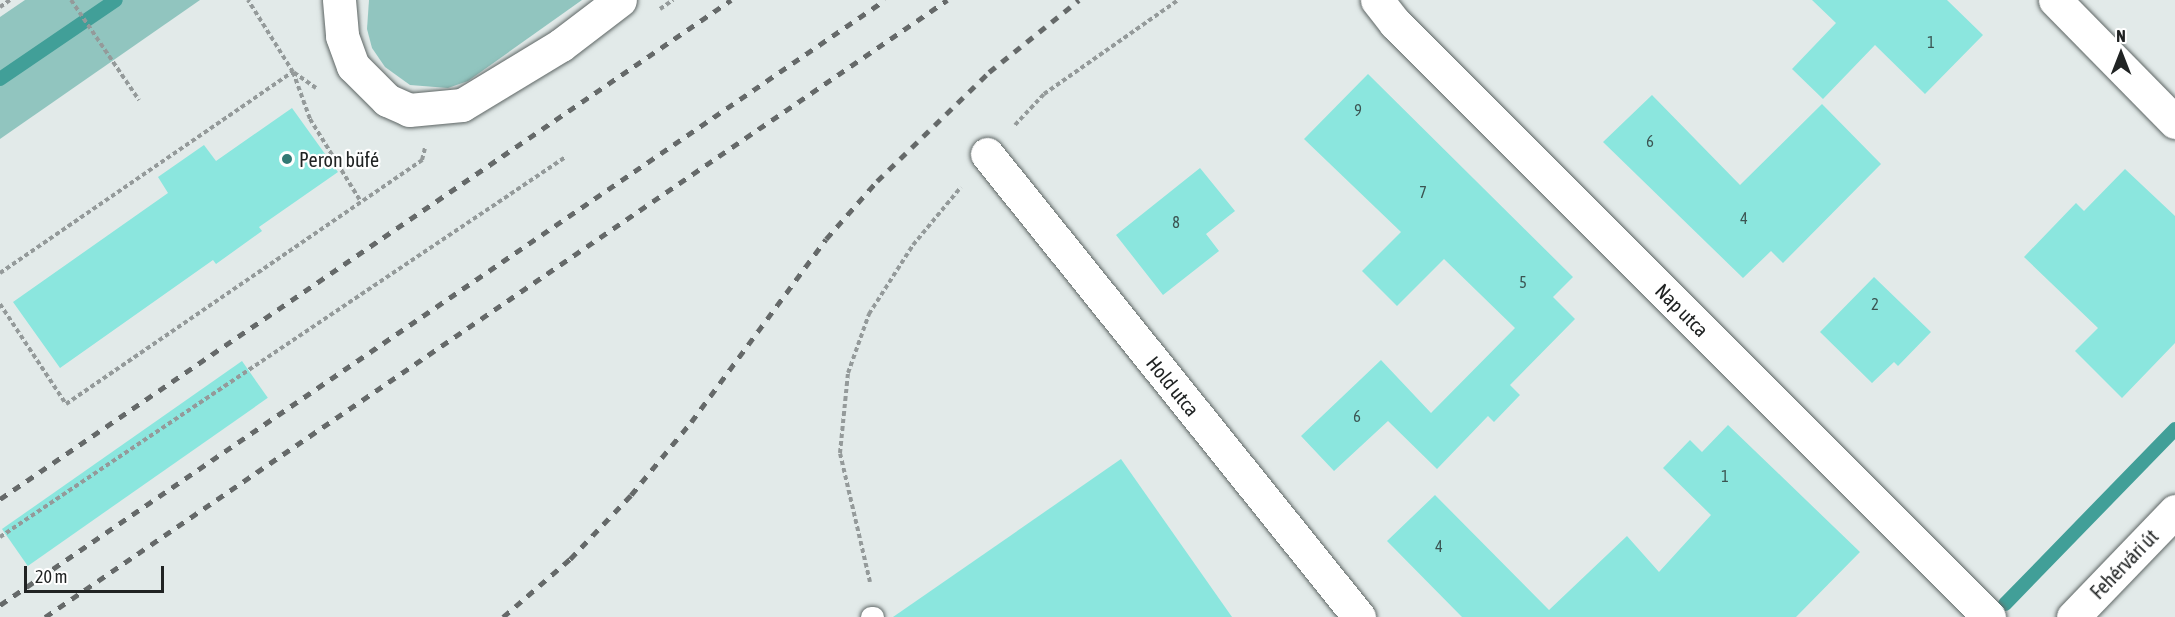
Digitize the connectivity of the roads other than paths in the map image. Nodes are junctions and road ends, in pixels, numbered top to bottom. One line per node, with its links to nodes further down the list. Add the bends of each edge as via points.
1 (339, 0): 2 (street, via 342,36 353,66 387,100 409,110 462,105 561,45)
2 (620, 0)
3 (1377, 0): 9 (street, Nap utca, via 1395,23)
4 (2055, 0): 5 (street)
5 (2175, 122)
6 (987, 154): 8 (street, Hold utca)
7 (2175, 511): 10 (street, Fehérvári út)
8 (1359, 617)
9 (1989, 617)
10 (2073, 617)

